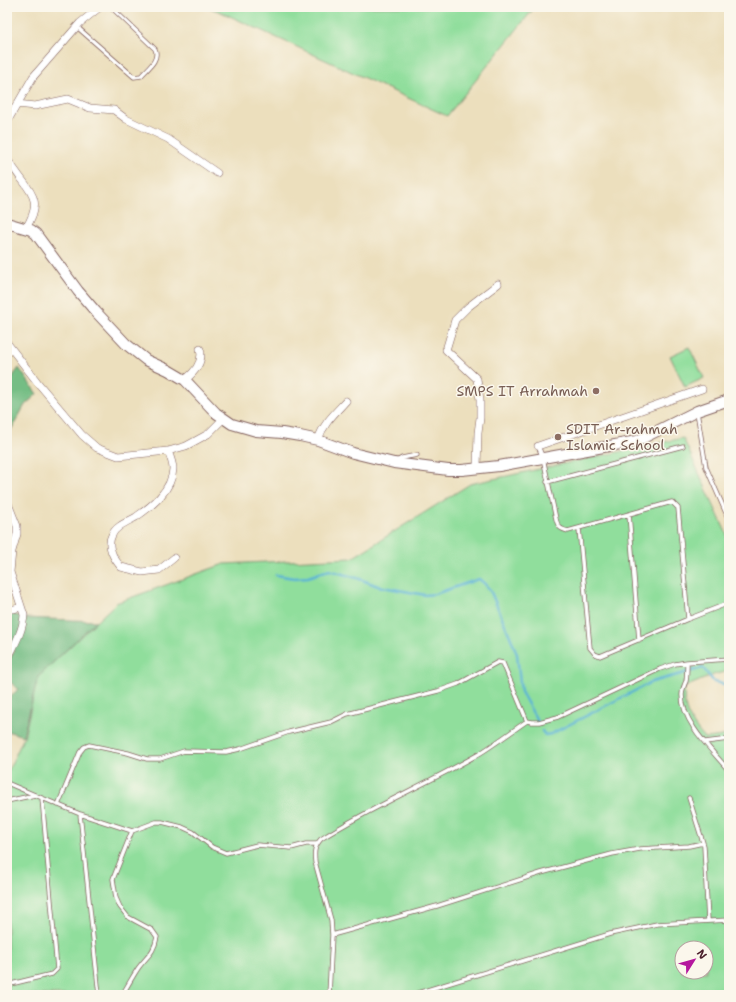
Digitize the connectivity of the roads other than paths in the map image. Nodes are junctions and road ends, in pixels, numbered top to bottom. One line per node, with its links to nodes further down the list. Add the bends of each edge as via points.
1 (100, 7): 3 (street)
2 (111, 7): 3 (lane, via 155,49 156,59 140,76 134,77)
3 (77, 27): 4 (street, via 33,77)
4 (17, 104): 5 (street); 7 (street, via 35,106 68,99 90,108 114,110 126,119 168,139)
5 (7, 122)
6 (7, 160): 9 (street, via 34,196 34,212)
7 (217, 173)
8 (7, 223): 9 (main road)
9 (26, 228): 13 (main road, via 36,234 78,291 126,344 146,360)
10 (498, 284): 26 (street, via 455,320 446,350 477,379 480,418)
11 (7, 343): 22 (street, via 66,417 97,448 118,456)
12 (200, 349): 13 (street, via 200,362 196,370)
13 (185, 380): 18 (main road, via 216,413)
14 (702, 389): 20 (street)
15 (729, 400): 17 (main road)
16 (346, 401): 19 (street, via 326,422)
17 (697, 411): 24 (main road, via 637,441); 30 (lane, via 706,467)
18 (224, 418): 19 (main road, via 232,424 256,431); 22 (street, via 208,434 186,446)
19 (318, 440): 25 (main road, via 353,453)
20 (538, 446): 24 (lane)
21 (683, 446): 27 (lane)
22 (168, 451): 32 (street, via 173,468 162,495 150,507 115,530 111,537 111,551 121,566 142,572 159,570)
23 (416, 456): 25 (lane, via 402,458)
24 (543, 458): 26 (main road); 27 (lane)
25 (394, 463): 26 (main road, via 448,470)
26 (477, 468)
27 (547, 482): 31 (lane, via 558,527 568,531)
28 (7, 501): 34 (street, via 17,526 10,567)
29 (629, 514): 31 (lane); 36 (lane, via 672,502 678,508); 37 (lane)
30 (729, 520)
31 (580, 528): 37 (lane, via 590,648 600,656)
32 (174, 558)
33 (729, 603): 36 (lane)
34 (21, 607): 35 (street); 38 (street, via 23,622)
35 (7, 609)
36 (688, 619): 37 (lane)
37 (639, 640)
38 (7, 660)
39 (729, 660): 40 (lane)
40 (687, 662): 41 (lane, via 660,669 558,717 539,722); 43 (lane, via 686,682 682,689 683,703 690,722)
41 (526, 721): 50 (lane, via 503,664 498,662 458,684 347,714 331,722 288,732 226,752 184,751 160,759 147,759 89,745 80,752); 54 (lane, via 479,753 357,818)
42 (729, 739): 43 (lane)
43 (705, 742): 44 (lane)
44 (729, 771)
45 (7, 783): 46 (lane)
46 (35, 795): 47 (lane); 49 (lane)
47 (42, 798): 50 (lane); 58 (lane, via 56,969 52,974)
48 (689, 798): 53 (lane)
49 (7, 801)
50 (58, 805): 51 (lane)
51 (80, 814): 52 (lane); 60 (lane)
52 (132, 831): 54 (lane, via 162,822 193,832 212,847 226,853 257,845 291,848); 59 (lane, via 113,879 116,898 128,917 152,930 157,937 150,956)
53 (703, 843): 56 (lane); 57 (lane, via 612,854)
54 (316, 844): 57 (lane, via 315,862 331,920)
55 (729, 920): 56 (lane)
56 (708, 921): 62 (lane, via 657,924 610,934)
57 (332, 935): 61 (lane)
58 (7, 985)
59 (125, 990)
60 (99, 995)
61 (329, 995)
62 (411, 995)

